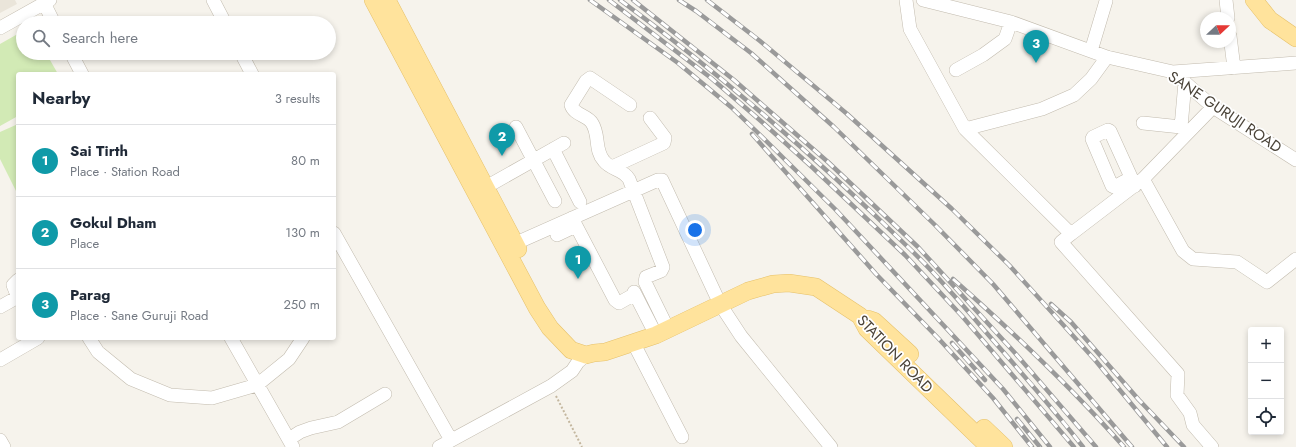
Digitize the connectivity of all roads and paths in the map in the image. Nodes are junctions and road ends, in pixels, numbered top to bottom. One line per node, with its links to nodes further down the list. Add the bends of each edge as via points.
1 (213, 0): 14 (street)
2 (373, 0): 19 (main road)
3 (387, 0): 19 (main road)
4 (906, 0): 38 (street, via 910,29)
5 (923, 0): 16 (street, SANE GURUJI ROAD)
6 (1226, 0): 11 (street)
7 (1254, 0): 20 (main road, via 1270,20)
8 (1266, 0): 18 (main road, via 1278,16)
9 (1106, 1): 22 (street)
10 (47, 2): 12 (street); 13 (street)
11 (1227, 12)
12 (22, 16)
13 (52, 16)
14 (221, 16)
15 (16, 19): 17 (street)
16 (1011, 22): 22 (street, SANE GURUJI ROAD); 28 (street, via 1005,38 984,55)
17 (0, 28)
18 (1296, 28)
19 (397, 30): 43 (main road)
20 (1296, 38)
21 (1232, 48): 27 (street)
22 (1091, 51): 23 (street, SANE GURUJI ROAD)
23 (1107, 57): 31 (street, SANE GURUJI ROAD); 38 (street, via 1091,79 1074,95 1042,109)
24 (75, 60): 29 (street)
25 (245, 60): 30 (street)
26 (1296, 63): 27 (street)
27 (1234, 68): 31 (street)
28 (956, 70)
29 (81, 72)
30 (251, 72)
31 (1173, 72): 32 (street, SANE GURUJI ROAD)
32 (1185, 82): 34 (street, SANE GURUJI ROAD); 36 (street, via 1181,127)
33 (630, 105): 41 (street, via 590,78 571,105 573,110 593,124 598,151 604,161)
34 (1213, 108): 40 (street, SANE GURUJI ROAD); 42 (street)
35 (650, 118): 41 (street, via 665,138 664,143)
36 (1143, 123)
37 (516, 127): 39 (street)
38 (965, 129): 48 (street)
39 (533, 160): 43 (street); 45 (street); 46 (street, via 558,146)
40 (1296, 160)
41 (612, 167): 44 (street, via 627,175)
42 (1136, 181): 48 (street); 52 (street, via 1183,251 1193,260 1237,262 1267,282)
43 (481, 190): 51 (main road)
44 (634, 190): 47 (street); 56 (street, via 658,180 665,183); 58 (street, via 663,267 661,271 646,277 645,282)
45 (555, 201)
46 (580, 202)
47 (574, 222): 49 (street); 51 (street); 58 (street, via 615,300 619,303 634,293)
48 (1071, 234): 80 (street, via 1061,242 1178,374 1176,395 1190,413 1193,425)
49 (557, 235)
50 (336, 237): 72 (street)
51 (510, 245): 64 (main road, via 541,305 578,343)
52 (1296, 259)
53 (16, 282): 54 (street, via 13,285)
54 (16, 292)
55 (16, 298): 57 (street)
56 (720, 304): 58 (main road, STATION ROAD); 69 (main road, STATION ROAD, via 748,291 773,284 789,283 816,287 860,316 866,329 916,369); 74 (street, via 741,336)
57 (0, 307)
58 (662, 332): 63 (main road, STATION ROAD)
59 (35, 340): 65 (street)
60 (90, 340): 66 (street, via 98,352 131,379 170,395 212,398)
61 (232, 340): 66 (street)
62 (302, 340): 66 (street, via 289,359)
63 (633, 342): 64 (main road, STATION ROAD, via 605,352); 70 (street)
64 (586, 355): 67 (street, via 572,371)
65 (0, 360)
66 (257, 384): 73 (street)
67 (551, 386): 72 (street); 77 (path)
68 (385, 394): 73 (street, via 338,422 300,432)
69 (959, 410): 78 (main road, STATION ROAD); 79 (main road)
70 (682, 436)
71 (0, 440): 75 (street)
72 (451, 440): 76 (street)
73 (291, 443)
74 (826, 445)
75 (4, 447)
76 (439, 447)
77 (582, 447)
78 (989, 447)
79 (1004, 447)
80 (1212, 447)

